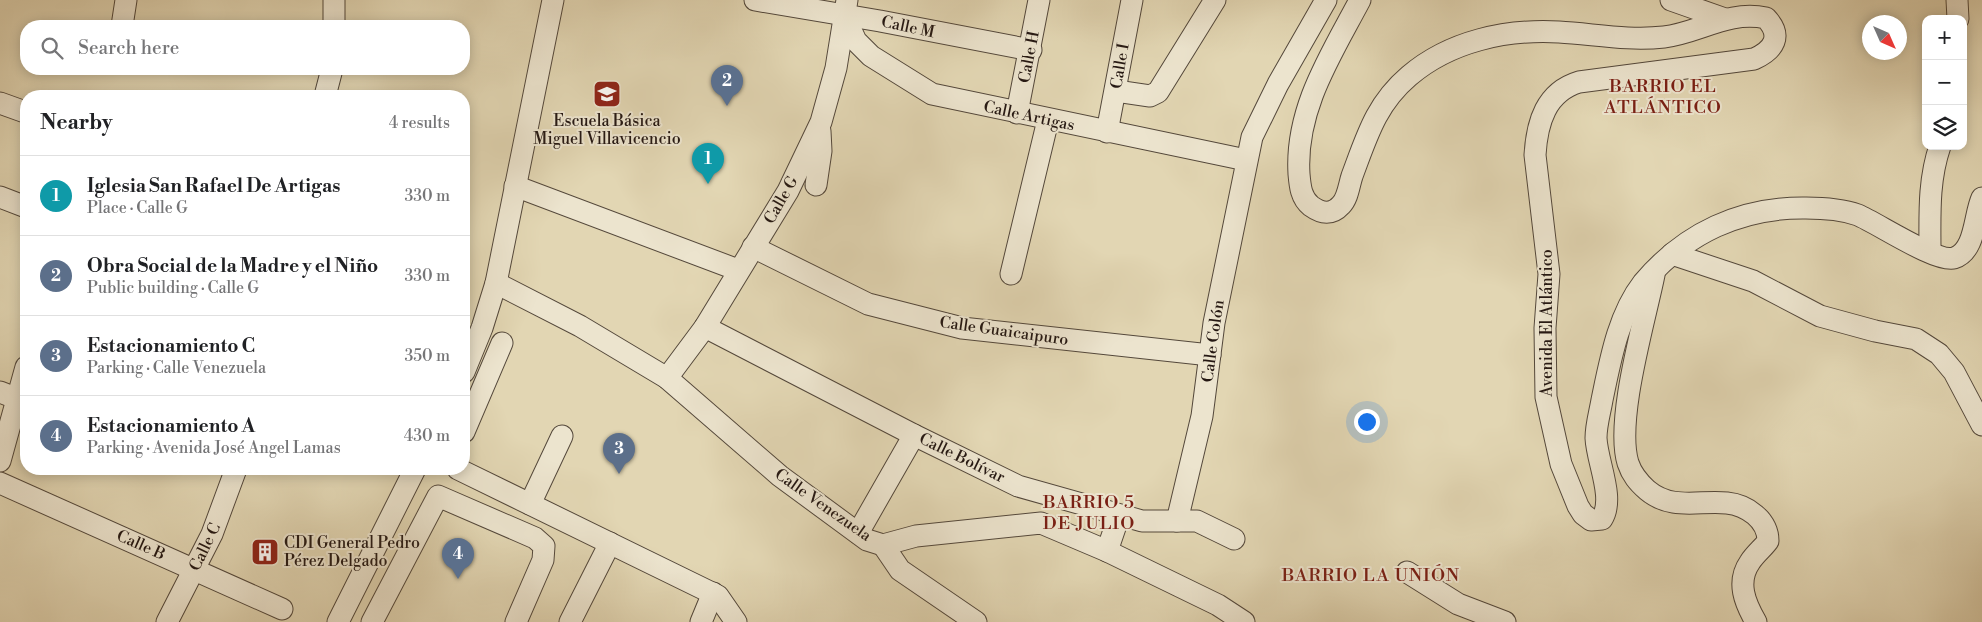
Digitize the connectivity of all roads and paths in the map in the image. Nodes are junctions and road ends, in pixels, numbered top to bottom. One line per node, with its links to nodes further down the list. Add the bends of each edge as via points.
1 (126, 0): 15 (street)
2 (334, 0): 16 (street)
3 (553, 0): 30 (street)
4 (755, 0): 12 (street, Calle M)
5 (1040, 0): 17 (street, Calle H)
6 (1129, 0): 20 (street, Calle I)
7 (1215, 0): 20 (street, via 1158,92 1150,96)
8 (1326, 0): 28 (street, Calle Colón, via 1278,84 1252,137)
9 (1360, 0): 14 (street, Avenida El Atlántico, via 1308,102 1301,139 1302,194 1310,205 1326,213 1335,211 1344,201 1365,141 1389,95 1410,75 1442,54 1509,32 1560,32 1648,39 1669,37)
10 (1670, 0): 14 (street)
11 (1957, 0): 13 (street)
12 (845, 7): 17 (street, Calle M); 23 (street, Calle Artigas, via 856,41 913,84 932,94); 25 (street, Calle G, via 836,68)
13 (1958, 15)
14 (1725, 19): 38 (street, Avenida El Atlántico, via 1744,16 1766,18 1776,37 1764,54 1754,59 1565,86 1547,106 1536,138 1549,274 1545,328 1546,397 1561,464 1578,506 1591,520 1602,519 1607,502 1596,435 1609,368 1633,298)
15 (123, 20)
16 (334, 20)
17 (1030, 50): 23 (street, Calle H)
18 (330, 75): 19 (street)
19 (327, 90)
20 (1116, 91): 26 (street, Calle I)
21 (0, 102): 22 (street)
22 (20, 110)
23 (1017, 113): 24 (street, Calle Artigas)
24 (1048, 120): 26 (street, Calle Artigas); 39 (street)
25 (819, 126): 29 (street, via 821,152); 34 (street, Calle G, via 788,191)
26 (1107, 132): 28 (street, Calle Artigas)
27 (1939, 150): 35 (street, via 1931,187)
28 (1246, 160): 43 (street, Calle Colón)
29 (816, 185)
30 (515, 186): 37 (street); 40 (street)
31 (0, 197): 33 (street)
32 (1982, 198): 35 (street, Avenida El Atlántico, via 1972,235 1963,251 1953,258)
33 (20, 205)
34 (753, 247): 37 (street, Calle G); 43 (street, Calle Guaicaipuro, via 868,304 952,326)
35 (1930, 252): 36 (street, Avenida El Atlántico, via 1846,211 1791,208 1765,210 1730,219 1711,227)
36 (1672, 254): 38 (street, Avenida El Atlántico); 49 (street, via 1753,281 1820,316 1916,339 1938,354 1954,372)
37 (738, 270): 41 (street, Calle G)
38 (1655, 271): 81 (street, via 1628,402 1628,463 1636,480 1655,497 1673,503 1728,503 1746,508 1759,518 1768,541 1749,563 1742,587 1744,600)
39 (1011, 274)
40 (496, 282): 44 (street); 46 (street, Calle Venezuela, via 580,326)
41 (705, 327): 46 (street, Calle G); 50 (street, Calle Bolívar)
42 (502, 343): 48 (street)
43 (1210, 355): 60 (street, Calle Colón, via 1202,416)
44 (470, 357)
45 (20, 377): 47 (street)
46 (667, 378): 62 (street, Calle Venezuela, via 780,476)
47 (9, 396): 52 (street)
48 (470, 418)
49 (1982, 425)
50 (914, 435): 57 (street, Calle Bolívar); 62 (street)
51 (562, 436): 58 (street)
52 (0, 461)
53 (234, 475): 67 (street, Calle C, via 222,512)
54 (412, 475): 73 (street)
55 (470, 475): 58 (street)
56 (0, 483): 67 (street, Calle B)
57 (1018, 486): 59 (street, Calle Bolívar); 61 (street)
58 (530, 504): 64 (street)
59 (1119, 516): 60 (street, Calle Bolívar, via 1157,523); 66 (street)
60 (1177, 521): 63 (street, Calle Bolívar, via 1202,523)
61 (1041, 523): 65 (street, Calle Venezuela, via 916,536); 66 (street, Calle Venezuela)
62 (858, 533): 65 (street, Calle Venezuela)
63 (1234, 539)
64 (610, 543): 69 (street); 76 (street)
65 (883, 545): 78 (street, via 900,570)
66 (1108, 551): 79 (street, Calle Venezuela, via 1218,605)
67 (195, 569): 70 (street, Calle B); 72 (street, Calle C)
68 (1407, 572): 80 (street, via 1458,604)
69 (713, 593): 71 (street, via 724,603); 77 (street)
70 (282, 609)
71 (734, 621)
72 (167, 622)
73 (338, 622)
74 (372, 622): 75 (street, via 438,496 535,538 544,546 543,560)
75 (516, 622)
76 (570, 622)
77 (702, 622)
78 (976, 622)
79 (1244, 622)
80 (1505, 622)
81 (1756, 622)

